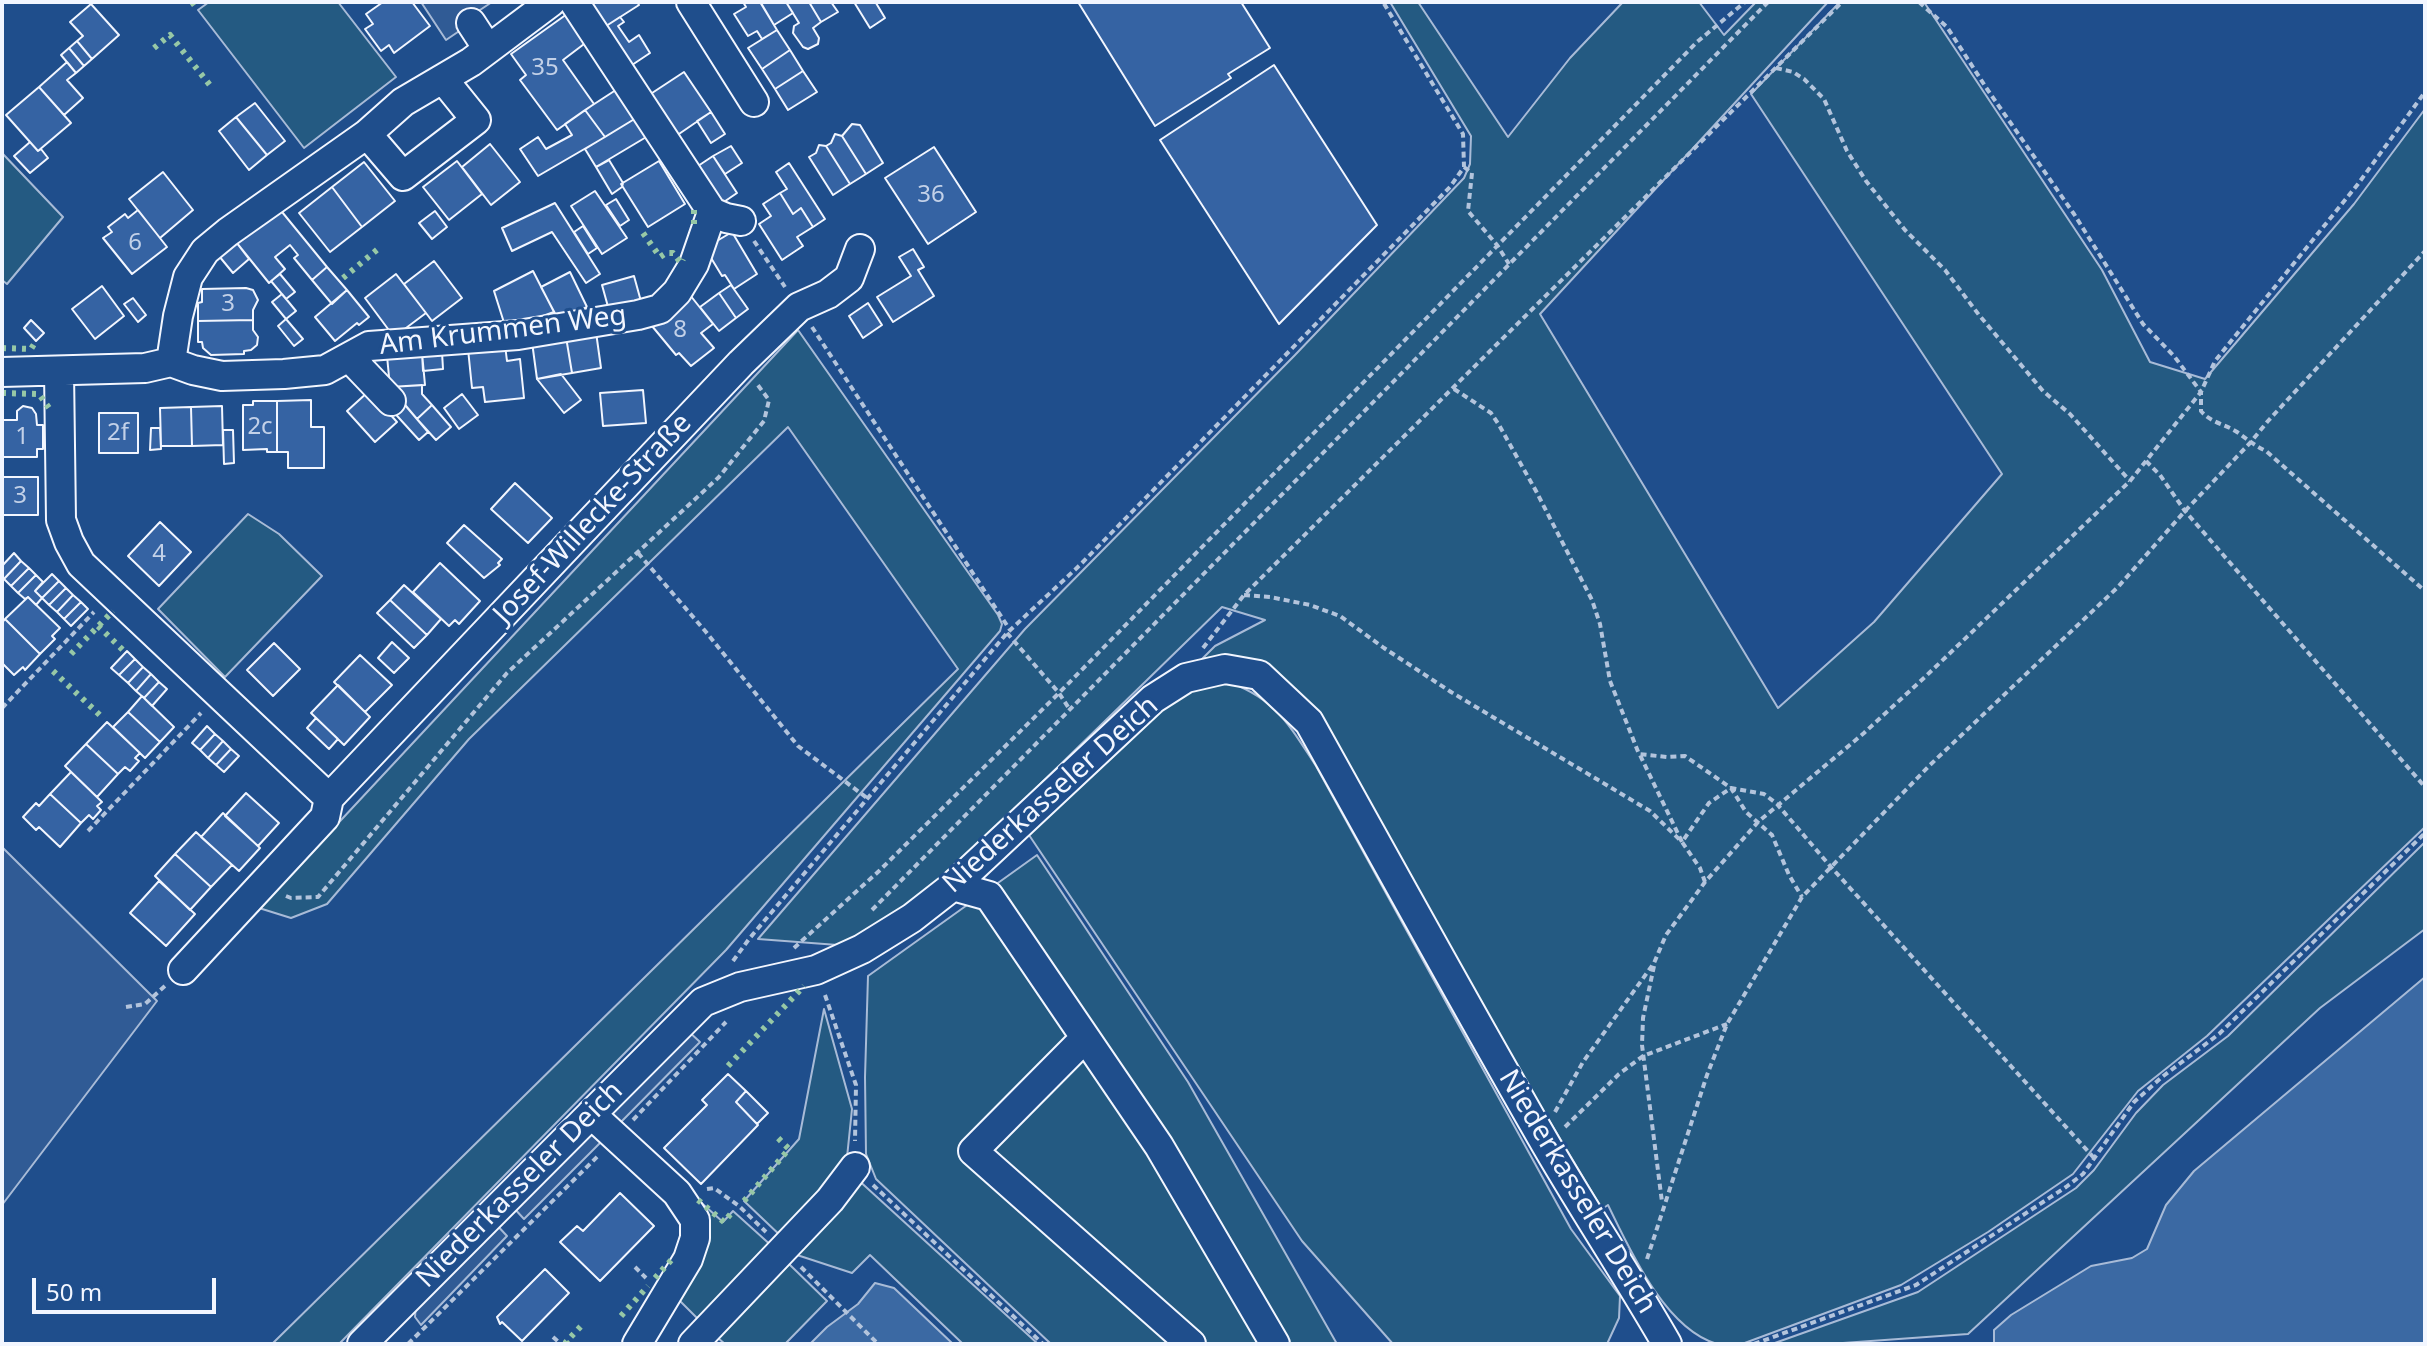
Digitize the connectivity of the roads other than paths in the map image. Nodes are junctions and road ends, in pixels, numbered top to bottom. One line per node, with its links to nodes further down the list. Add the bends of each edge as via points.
1 (551, 2): 5 (street)
2 (574, 2): 9 (street)
3 (691, 2): 7 (street)
4 (471, 23): 5 (street)
5 (488, 49): 6 (street)
6 (443, 79): 8 (street, via 403,102); 8 (street, via 476,120 403,176)
7 (754, 102)
8 (367, 134): 13 (street, via 205,251 188,277)
9 (712, 212): 10 (street); 12 (street, Am Krummen Weg, via 694,264 660,309 518,335 369,346)
10 (741, 221)
11 (860, 249): 17 (street, Josef-Willecke-Straße, via 849,278 799,307 741,363)
12 (349, 357): 13 (street, Am Krummen Weg, via 325,370 268,375 222,376); 16 (street)
13 (171, 362): 14 (street, Am Krummen Weg)
14 (59, 371): 15 (street, Am Krummen Weg); 17 (street, via 61,520 81,564)
15 (2, 372)
16 (391, 401)
17 (329, 798): 19 (street, Josef-Willecke-Straße, via 325,817)
18 (953, 886): 20 (street, via 989,896); 21 (street, Niederkasseler Deich, via 862,949 816,970 740,987 703,1002); 28 (street, Niederkasseler Deich, via 1153,699 1186,678 1225,669 1259,675 1309,722 1541,1137)
19 (183, 970)
20 (1085, 1038): 26 (street, via 973,1151); 27 (street, via 1159,1146)
21 (591, 1114): 23 (street, Niederkasseler Deich); 24 (street, via 677,1193 695,1220 688,1259)
22 (855, 1167): 25 (street)
23 (362, 1344)
24 (637, 1344)
25 (693, 1344)
26 (1191, 1344)
27 (1275, 1344)
28 (1667, 1344)

